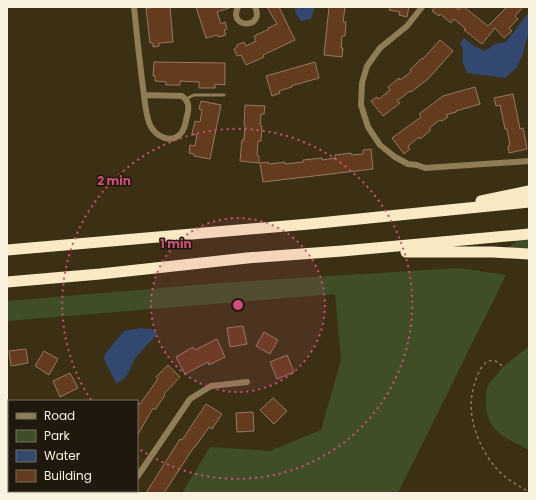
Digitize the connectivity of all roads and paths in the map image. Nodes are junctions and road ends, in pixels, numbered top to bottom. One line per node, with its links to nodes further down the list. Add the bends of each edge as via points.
1 (134, 7): 5 (street)
2 (238, 7): 3 (street, via 238,19 243,24 256,19)
3 (256, 7)
4 (422, 7): 8 (street, via 407,26 380,48 367,66 362,83 361,105 368,127 380,145 394,157 408,164 426,168)
5 (144, 95): 7 (street, via 182,96); 7 (street, via 150,125 156,133 172,139 182,132 189,103)
6 (224, 95): 7 (lane, via 194,95)
7 (186, 99)
8 (529, 161)
9 (529, 191): 11 (highway)
10 (529, 202): 11 (highway)
11 (428, 212): 13 (highway)
12 (529, 234): 14 (highway)
13 (7, 250)
14 (342, 251): 15 (highway); 16 (highway)
15 (529, 254)
16 (7, 282)
17 (502, 366): 20 (path, via 491,361 483,364 479,371 471,402 473,422 486,454 498,471)
18 (247, 382): 19 (street, via 211,386 190,399)
19 (138, 476)
20 (529, 492)

